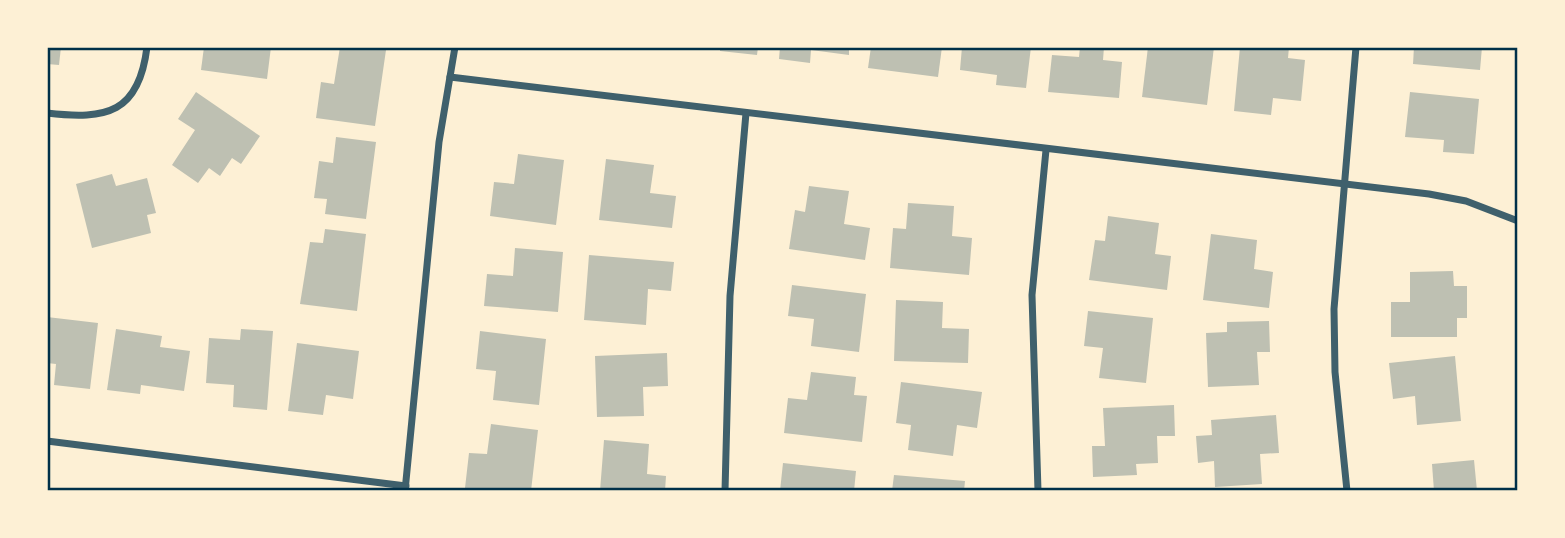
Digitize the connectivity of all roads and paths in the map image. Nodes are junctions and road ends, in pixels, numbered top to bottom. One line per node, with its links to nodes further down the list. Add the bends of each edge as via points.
1 (147, 47): 5 (street, via 136,92 114,111 84,117)
2 (455, 47): 4 (street)
3 (1356, 47): 8 (street)
4 (450, 77): 6 (street); 11 (street, via 439,142)
5 (47, 113)
6 (746, 113): 7 (street); 12 (street, via 730,296)
7 (1046, 150): 8 (street); 13 (street, via 1032,295)
8 (1344, 184): 9 (street, via 1466,201); 14 (street, via 1334,309)
9 (1518, 221)
10 (47, 441): 11 (street)
11 (405, 488)
12 (726, 491)
13 (1038, 491)
14 (1347, 491)

